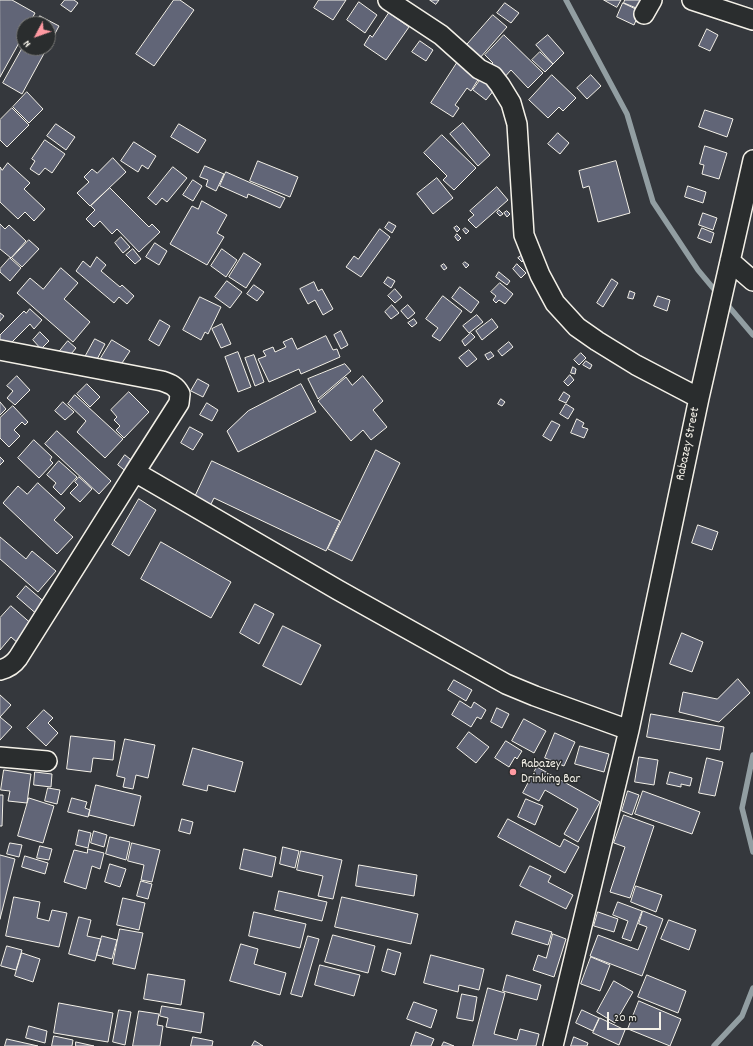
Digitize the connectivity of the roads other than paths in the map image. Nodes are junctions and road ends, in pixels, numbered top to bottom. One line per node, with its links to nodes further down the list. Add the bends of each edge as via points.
1 (388, 0): 8 (street, via 441,35 479,68 493,76 511,103 517,124 524,235 540,276 555,303 577,327 597,341)
2 (692, 0): 3 (street)
3 (753, 20)
4 (753, 160): 5 (street, Rabazey Street)
5 (730, 261): 6 (street); 8 (street, Rabazey Street)
6 (753, 281)
7 (0, 350): 9 (street, via 162,381 177,388 180,394 179,403)
8 (699, 398): 11 (street, Rabazey Street)
9 (135, 472): 10 (street, via 18,658 13,665); 11 (street, via 506,684)
10 (0, 670)
11 (629, 730): 14 (street, Rabazey Street)
12 (0, 757): 13 (street)
13 (47, 761)
14 (553, 1046)

